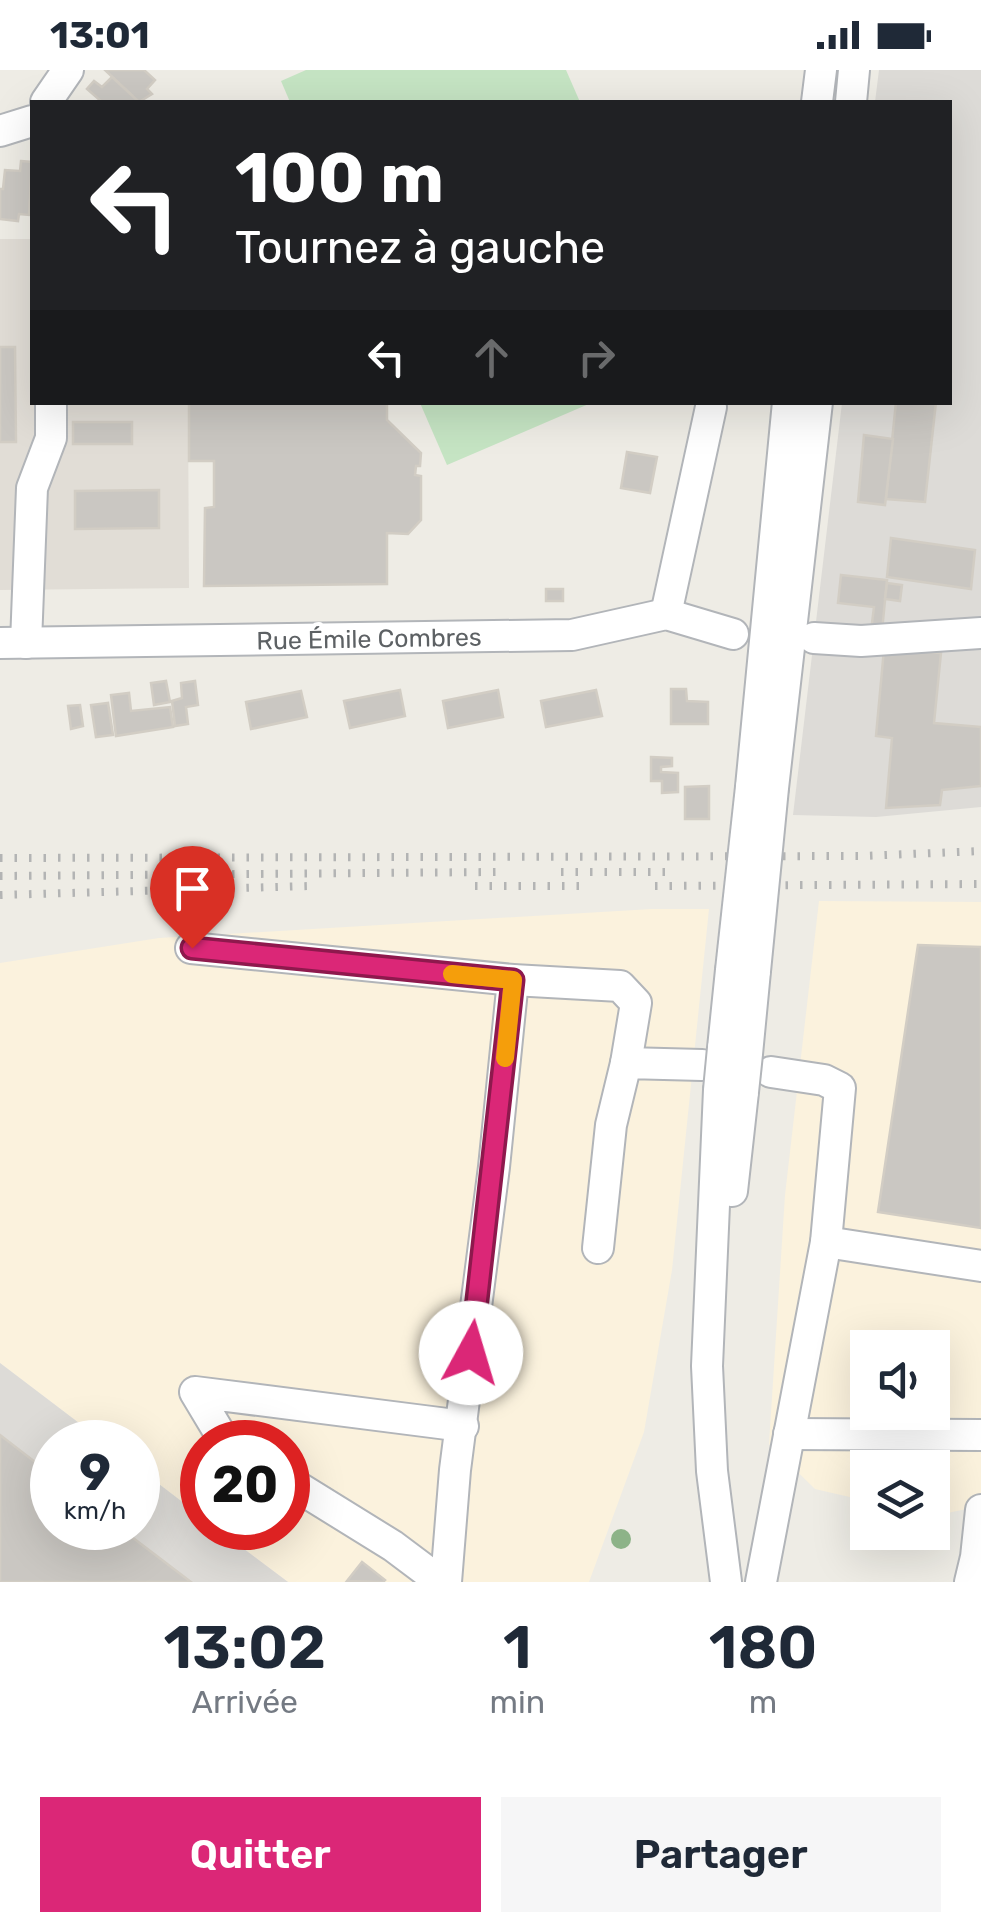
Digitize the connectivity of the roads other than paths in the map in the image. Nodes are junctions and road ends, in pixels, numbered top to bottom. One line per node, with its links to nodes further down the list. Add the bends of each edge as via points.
1 (68, 70): 4 (street)
2 (821, 70): 5 (street)
3 (854, 70): 6 (street)
4 (47, 100)
5 (818, 100)
6 (851, 100)
7 (30, 122): 8 (street)
8 (0, 131)
9 (51, 405): 17 (street, via 51,438 32,488)
10 (788, 405): 18 (street)
11 (817, 405): 18 (street)
12 (711, 407): 13 (street)
13 (666, 614): 15 (street, Rue Émile Combres); 17 (street, Rue Émile Combres, via 572,635)
14 (981, 633): 16 (street)
15 (734, 634)
16 (814, 638)
17 (13, 643)
18 (762, 788): 22 (street, bridge)
19 (192, 948): 20 (street)
20 (513, 980): 21 (street, via 620,986 636,1002); 27 (street)
21 (626, 1063): 22 (street); 24 (street)
22 (734, 1070): 23 (street, via 824,1080 840,1088); 33 (street, via 709,1264 707,1366); 34 (street, via 722,1366 727,1470)
23 (826, 1242): 25 (street); 28 (street)
24 (598, 1248)
25 (981, 1266)
26 (211, 1420): 27 (street, via 194,1392)
27 (463, 1426): 32 (street)
28 (789, 1434): 29 (street); 35 (street)
29 (981, 1435)
30 (310, 1495): 32 (street)
31 (981, 1510): 36 (street)
32 (444, 1582)
33 (726, 1582)
34 (744, 1582)
35 (761, 1582)
36 (970, 1582)

